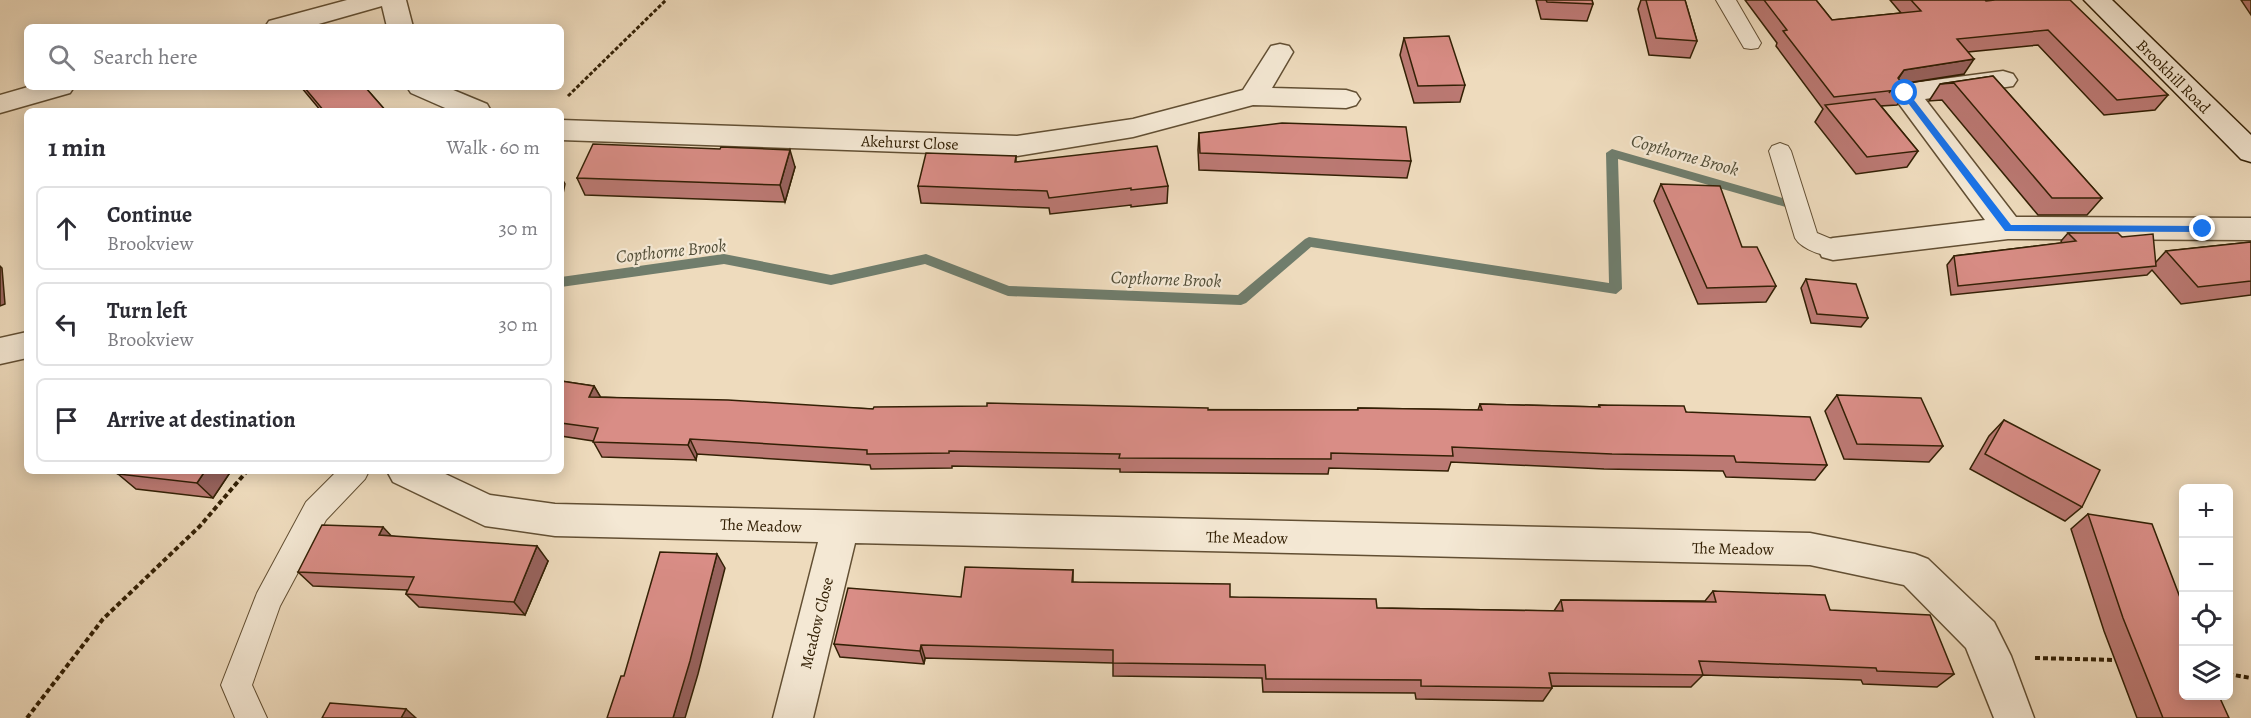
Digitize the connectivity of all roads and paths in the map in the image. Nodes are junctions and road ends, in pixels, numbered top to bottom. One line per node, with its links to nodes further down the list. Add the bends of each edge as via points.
1 (376, 0): 6 (street)
2 (393, 0): 7 (street)
3 (666, 0): 17 (path)
4 (1726, 0): 8 (lane)
5 (2097, 0): 20 (street, Brookhill Road)
6 (289, 24)
7 (399, 24)
8 (1750, 43)
9 (1280, 52): 13 (street)
10 (2003, 80): 21 (street, via 1905,93)
11 (49, 90): 15 (street)
12 (428, 90): 16 (street)
13 (1253, 96): 14 (street, Akehurst Close); 18 (street, Akehurst Close, via 1133,128 1017,146)
14 (1346, 99)
15 (0, 104)
16 (470, 108)
17 (564, 114)
18 (564, 117)
19 (1780, 151): 23 (lane, via 1807,238)
20 (2251, 152)
21 (2008, 228): 22 (street); 23 (street)
22 (2251, 229)
23 (1833, 249)
24 (24, 346): 25 (street)
25 (0, 351)
26 (244, 474): 34 (path, via 200,526 103,619)
27 (352, 474): 35 (lane, via 316,510 267,602 236,685)
28 (411, 474): 29 (street, The Meadow, via 485,510 555,520)
29 (840, 528): 30 (street, The Meadow, via 1810,549 1916,571 1980,635); 36 (street, Meadow Close)
30 (1991, 656): 31 (path); 37 (street, The Meadow)
31 (2126, 660)
32 (2233, 675): 33 (path)
33 (2251, 678)
34 (27, 718)
35 (251, 718)
36 (793, 718)
37 (2014, 718)

